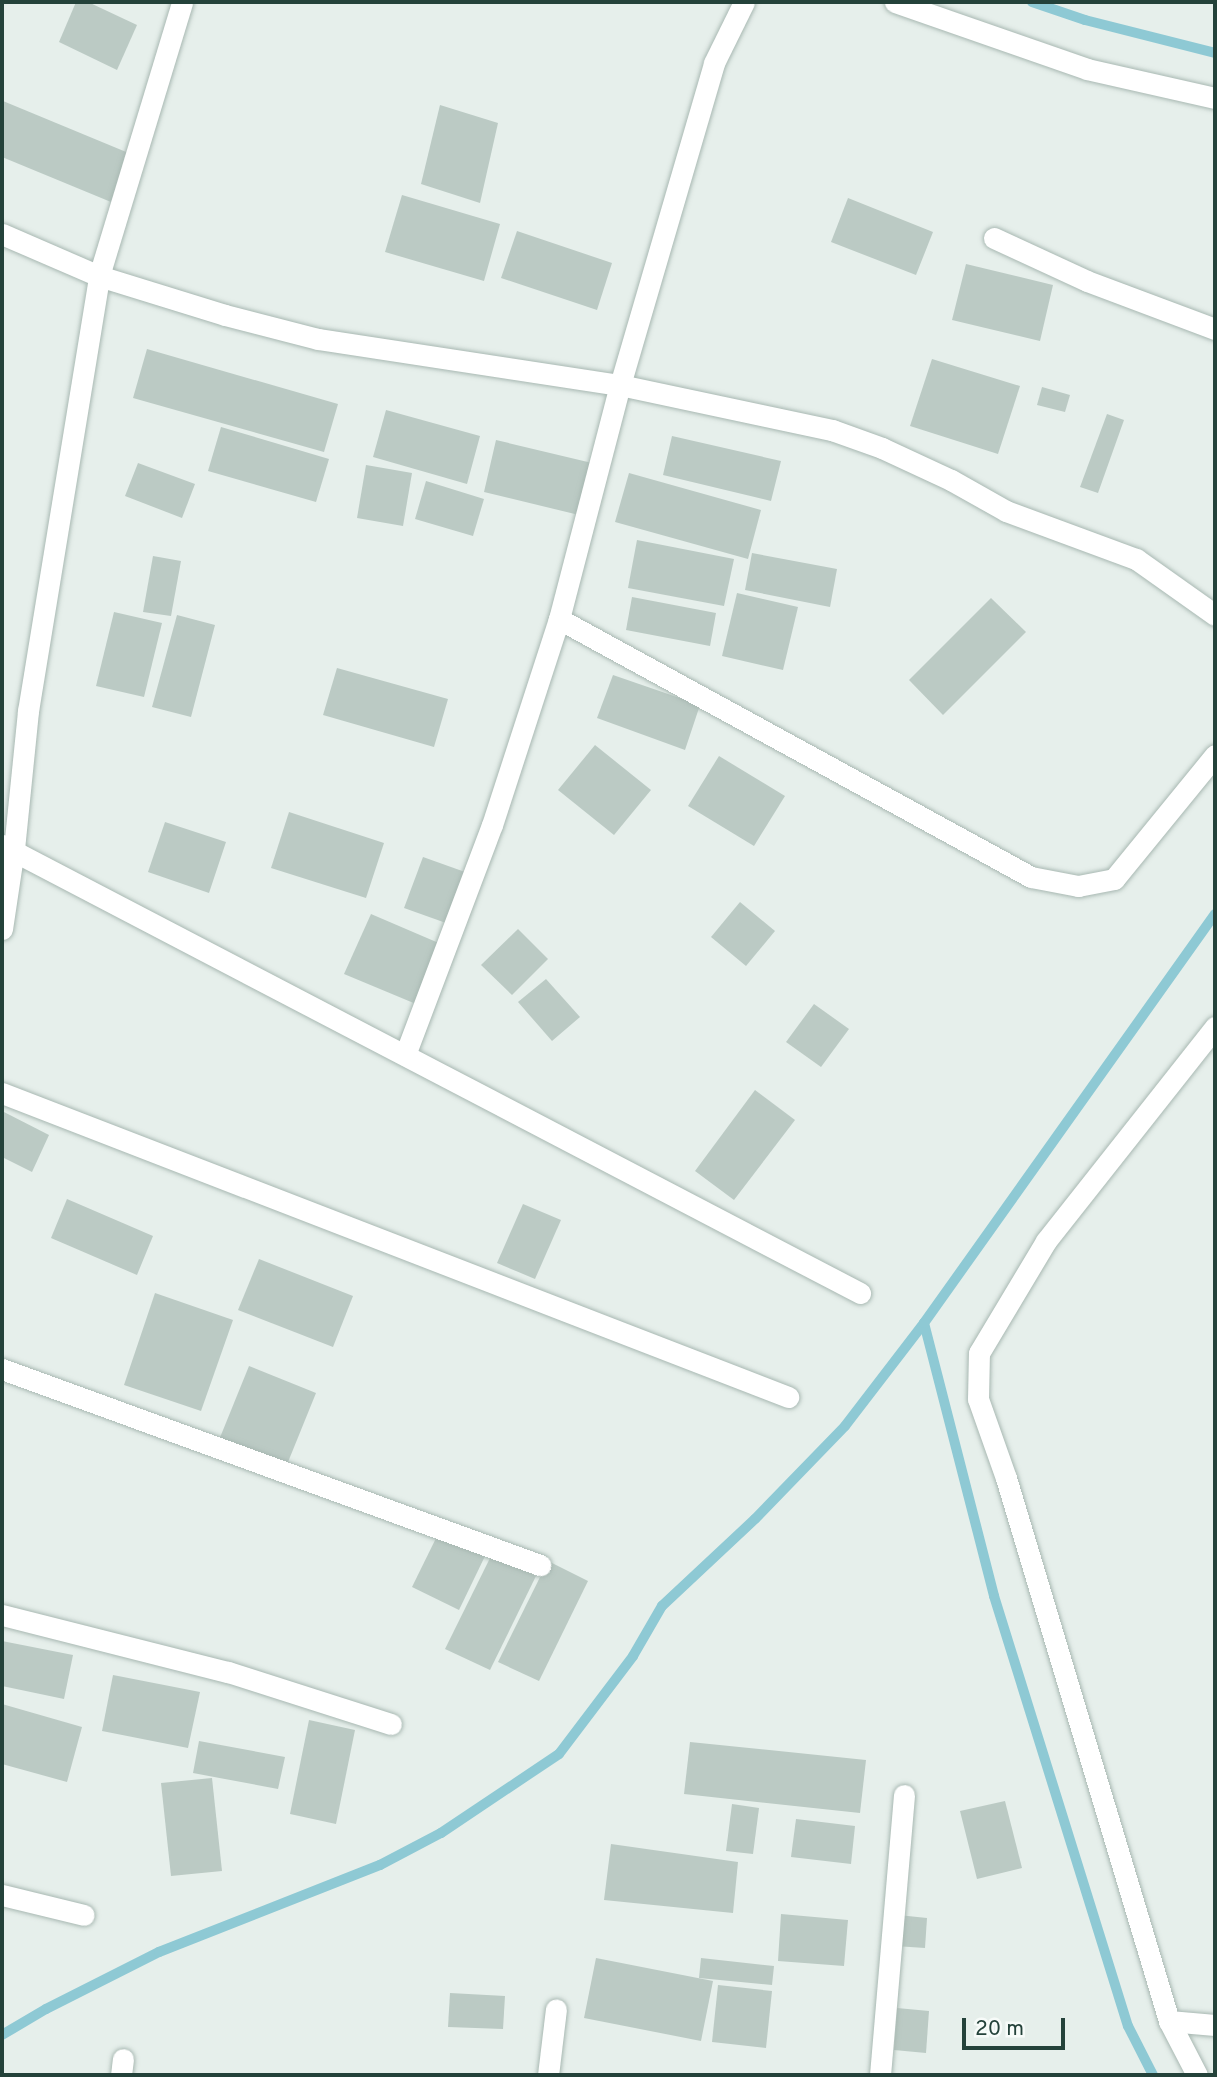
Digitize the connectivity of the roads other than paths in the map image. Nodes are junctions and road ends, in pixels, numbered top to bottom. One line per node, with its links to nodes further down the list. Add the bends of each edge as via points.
1 (182, 2): 7 (street)
2 (744, 2): 9 (street, via 714,64)
3 (895, 2): 4 (street, via 1087,69)
4 (1215, 98)
5 (2, 234): 7 (street)
6 (994, 238): 8 (street, via 1087,281)
7 (99, 276): 9 (street, via 318,339); 13 (street)
8 (1215, 329)
9 (620, 385): 10 (street, via 776,416 883,448 1006,511 1136,559); 11 (street)
10 (1215, 615)
11 (559, 619): 12 (street, via 1031,877 1078,886 1114,878); 16 (street, via 492,825)
12 (1215, 755)
13 (8, 847): 14 (street); 16 (street)
14 (2, 929)
15 (1215, 1027): 28 (street, via 1046,1241 978,1353 978,1399 1006,1478)
16 (405, 1055): 18 (street)
17 (2, 1093): 20 (street)
18 (860, 1293)
19 (2, 1369): 21 (street)
20 (788, 1397)
21 (540, 1565)
22 (2, 1615): 23 (street, via 228,1672)
23 (391, 1724)
24 (904, 1795): 31 (street)
25 (2, 1895): 26 (street)
26 (84, 1915)
27 (556, 2009): 30 (street)
28 (1169, 2021): 29 (street); 32 (street)
29 (1215, 2025)
30 (548, 2075)
31 (880, 2075)
32 (1196, 2075)

